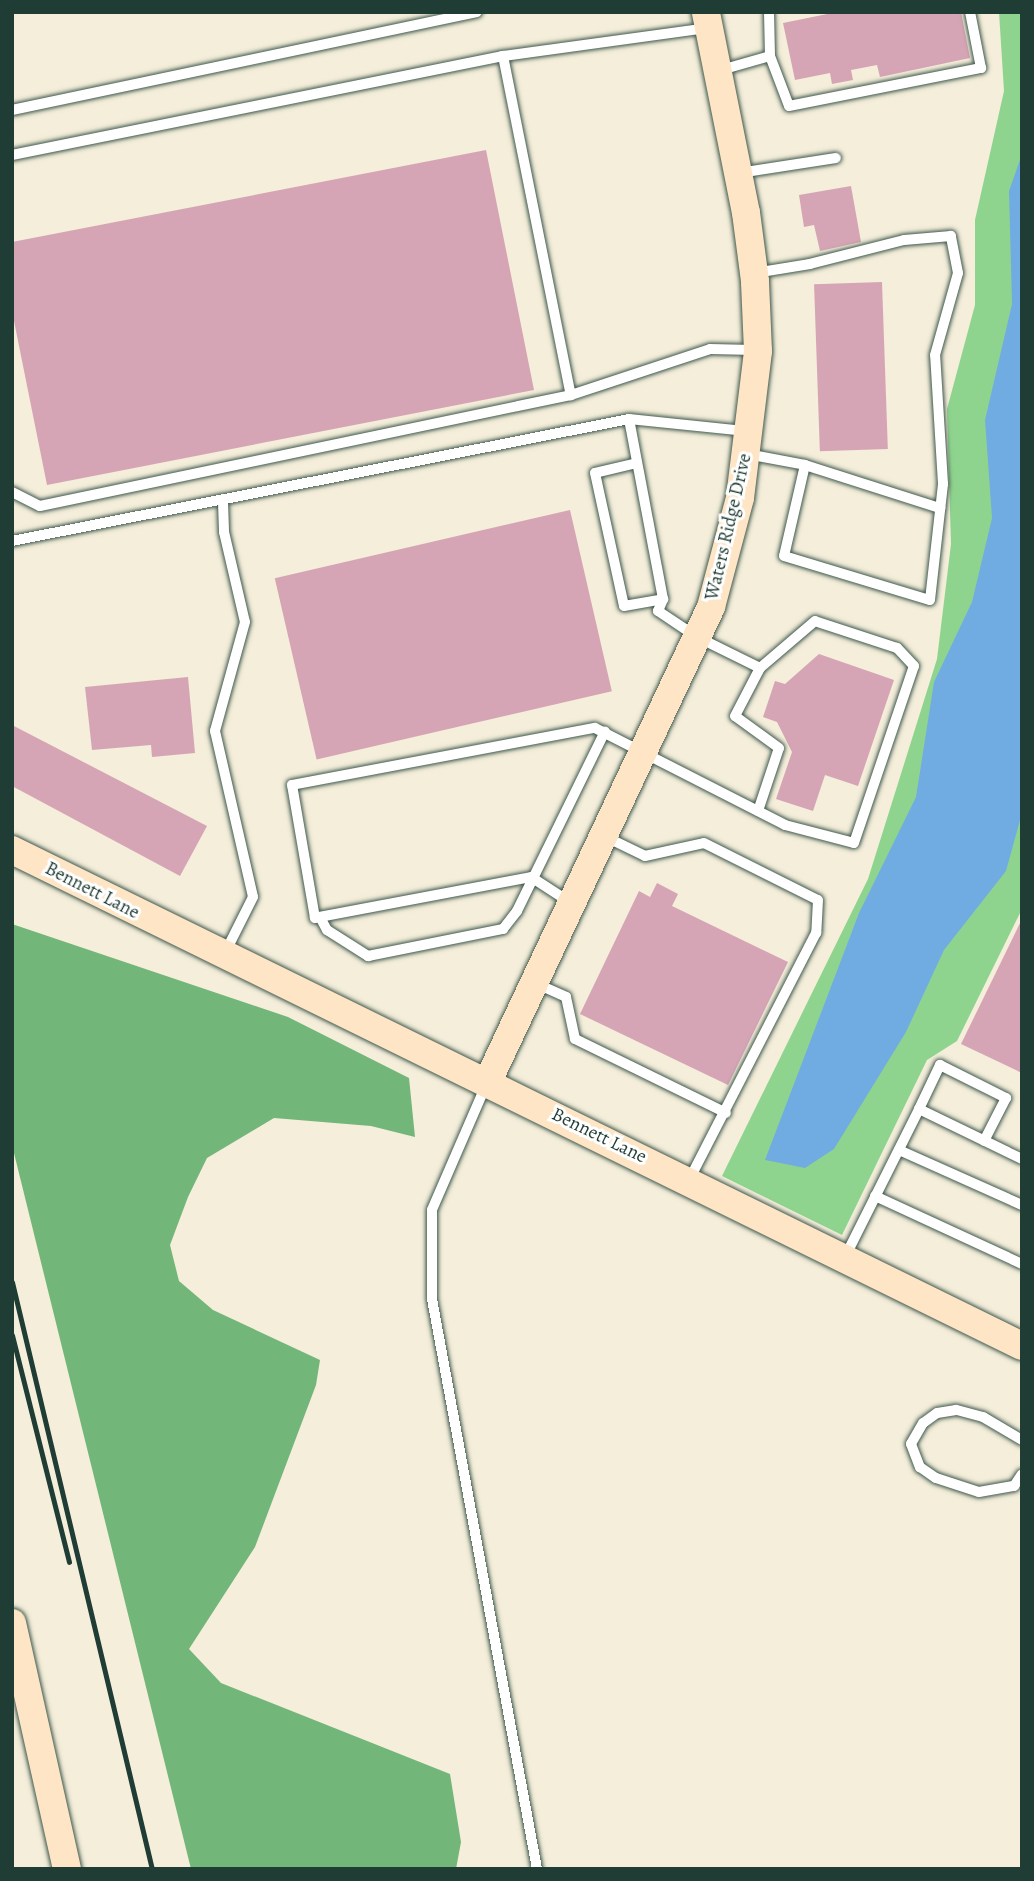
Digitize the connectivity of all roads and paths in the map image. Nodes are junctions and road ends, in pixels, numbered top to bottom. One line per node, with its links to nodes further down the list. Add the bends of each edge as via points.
1 (477, 12): 8 (lane)
2 (769, 12): 6 (lane)
3 (970, 12): 6 (lane, via 981,68 789,106)
4 (707, 20): 5 (lane); 7 (street, Waters Ridge Drive)
5 (503, 55): 9 (lane); 14 (lane)
6 (770, 56): 7 (lane)
7 (717, 71): 11 (street, Waters Ridge Drive)
8 (12, 110)
9 (12, 155)
10 (836, 158): 11 (lane)
11 (739, 173): 12 (street, Waters Ridge Drive)
12 (754, 272): 13 (street, Waters Ridge Drive); 21 (lane, via 810,264 904,240 951,236 958,273 935,355)
13 (758, 351): 14 (lane, via 710,349); 16 (street, Waters Ridge Drive)
14 (571, 395): 19 (lane, via 40,506)
15 (629, 419): 16 (lane); 17 (lane); 20 (lane)
16 (748, 443): 18 (lane); 24 (street, Waters Ridge Drive, via 727,551)
17 (638, 463): 23 (lane); 23 (lane, via 595,474 624,606)
18 (805, 465): 21 (lane); 21 (lane, via 783,555 930,600)
19 (12, 492)
20 (223, 502): 22 (lane); 36 (lane, via 223,532 245,622 215,731 253,897)
21 (940, 508)
22 (12, 541)
23 (663, 599): 24 (lane, via 658,611)
24 (697, 638): 25 (lane); 27 (street, Waters Ridge Drive)
25 (760, 668): 28 (lane, via 735,716 779,748); 28 (lane, via 815,621 897,648 914,666 854,843 785,825)
26 (605, 732): 27 (lane); 32 (lane); 34 (lane, via 595,728 292,785 315,918)
27 (645, 750): 28 (lane); 29 (street, Waters Ridge Drive)
28 (758, 811)
29 (604, 836): 33 (street, Waters Ridge Drive); 40 (lane, via 645,856 704,843 818,900 816,933)
30 (12, 850): 35 (street, Bennett Lane)
31 (12, 872): 35 (street, Bennett Lane, via 81,902)
32 (531, 877): 33 (lane); 34 (lane); 34 (lane, via 517,912 502,929 368,956 327,930)
33 (572, 904): 37 (street, Waters Ridge Drive)
34 (320, 917)
35 (172, 932): 36 (street, Bennett Lane)
36 (223, 956): 38 (street, Bennett Lane)
37 (534, 983): 38 (street, Waters Ridge Drive); 40 (lane, via 566,997 576,1040)
38 (488, 1081): 44 (street, Bennett Lane); 54 (lane, via 432,1210 432,1299)
39 (919, 1109): 41 (lane); 41 (lane, via 940,1065 1006,1098); 42 (lane)
40 (726, 1113): 44 (lane)
41 (984, 1141): 43 (lane)
42 (899, 1150): 45 (lane); 46 (lane)
43 (1022, 1158)
44 (689, 1181): 47 (street, Bennett Lane)
45 (875, 1196): 47 (lane); 48 (lane)
46 (1022, 1205)
47 (844, 1258): 49 (street, Bennett Lane)
48 (1022, 1264)
49 (1022, 1346)
50 (1022, 1440): 51 (lane, via 983,1417 956,1410 937,1413 923,1423 911,1444 912,1455 936,1478 979,1492 1014,1486)
51 (1022, 1474)
52 (12, 1623): 53 (street)
53 (67, 1869)
54 (537, 1869)

